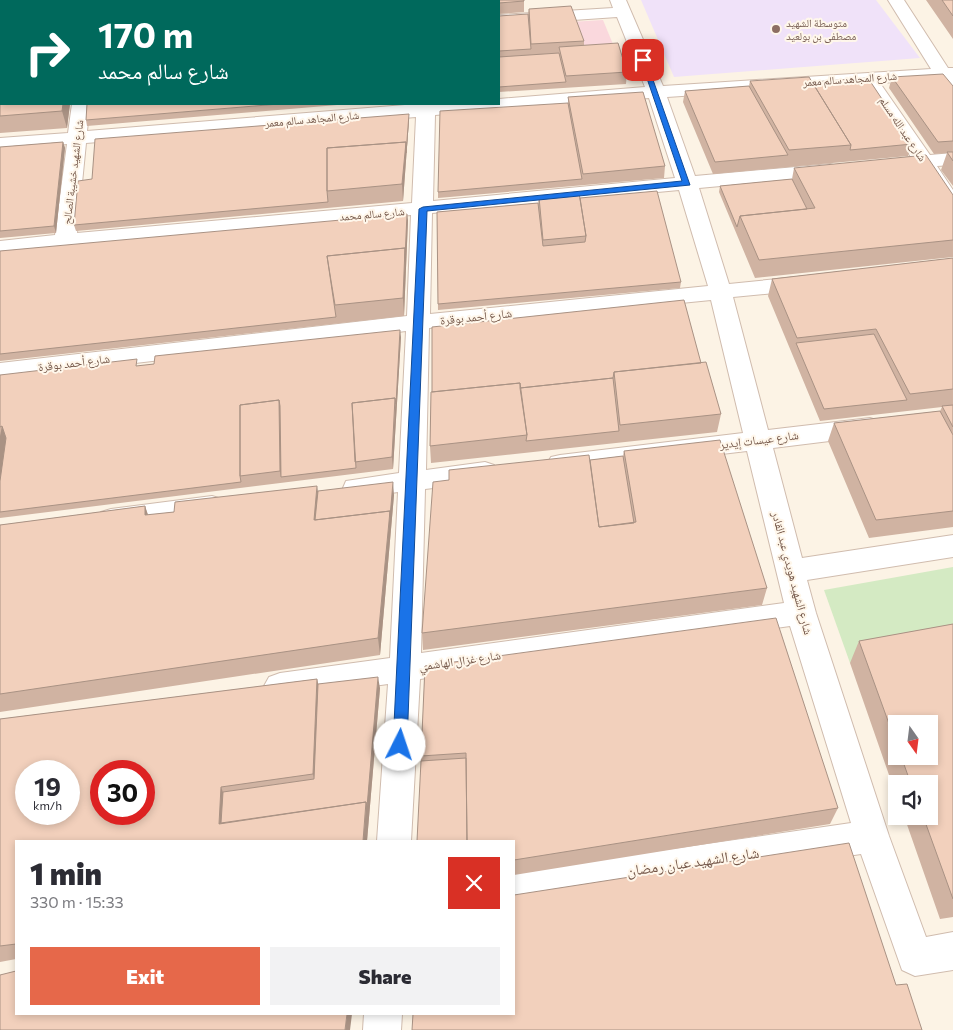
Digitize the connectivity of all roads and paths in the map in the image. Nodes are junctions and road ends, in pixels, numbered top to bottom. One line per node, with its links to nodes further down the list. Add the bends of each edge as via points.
1 (896, 0): 4 (street)
2 (621, 6): 3 (street); 7 (street, شارع الشهيد هويدي عبد القادر)
3 (500, 20)
4 (947, 73): 5 (street, شارع المجاهد سالم معمر); 6 (street)
5 (868, 78): 7 (street, شارع المجاهد سالم معمر); 15 (street, شارع عبد الله مسلم)
6 (953, 90)
7 (656, 92): 8 (street, شارع المجاهد سالم معمر); 18 (street, شارع الشهيد هويدي عبد القادر)
8 (500, 102)
9 (81, 105): 12 (street, شارع الشهيد خشيبة الصالح)
10 (457, 105): 11 (street, شارع المجاهد سالم معمر)
11 (426, 107): 12 (street, شارع المجاهد سالم معمر); 20 (street)
12 (78, 138): 13 (street, شارع المجاهد سالم معمر); 21 (street, شارع الشهيد خشيبة الصالح)
13 (0, 144)
14 (953, 159): 15 (street)
15 (924, 162): 16 (street); 19 (street, شارع عبد الله مسلم)
16 (875, 166)
17 (845, 169): 18 (street, شارع سالم محمد)
18 (687, 183): 20 (street, شارع سالم محمد); 24 (street, شارع الشهيد هويدي عبد القادر)
19 (953, 205)
20 (423, 209): 21 (street, شارع سالم محمد); 25 (street)
21 (65, 241): 22 (street, شارع سالم محمد)
22 (0, 247)
23 (827, 281): 24 (street, شارع أحمد بوقرة)
24 (721, 293): 25 (street, شارع أحمد بوقرة); 28 (street, شارع الشهيد هويدي عبد القادر)
25 (419, 322): 26 (street, شارع أحمد بوقرة); 31 (street)
26 (0, 371)
27 (894, 424): 28 (street, شارع عيسات إيدير)
28 (757, 440): 29 (street, شارع عيسات إيدير); 36 (street, شارع الشهيد هويدي عبد القادر)
29 (540, 466)
30 (511, 469): 31 (street)
31 (412, 481): 32 (street); 38 (street)
32 (334, 491)
33 (236, 503): 34 (street)
34 (88, 522)
35 (953, 546): 36 (street)
36 (791, 571): 37 (street, شارع الشهيد هويدي عبد القادر)
37 (801, 613): 38 (street, شارع غزال الهاشمي); 40 (street, شارع الشهيد هويدي عبد القادر)
38 (405, 668): 39 (street, شارع غزال الهاشمي); 41 (street)
39 (257, 689)
40 (872, 836): 42 (street, شارع الشهيد عبان رمضان); 43 (street, شارع الشهيد هويدي عبد القادر, via 915,957)
41 (394, 840)
42 (515, 889)
43 (953, 951)
44 (383, 1015): 45 (street)
45 (382, 1030)

